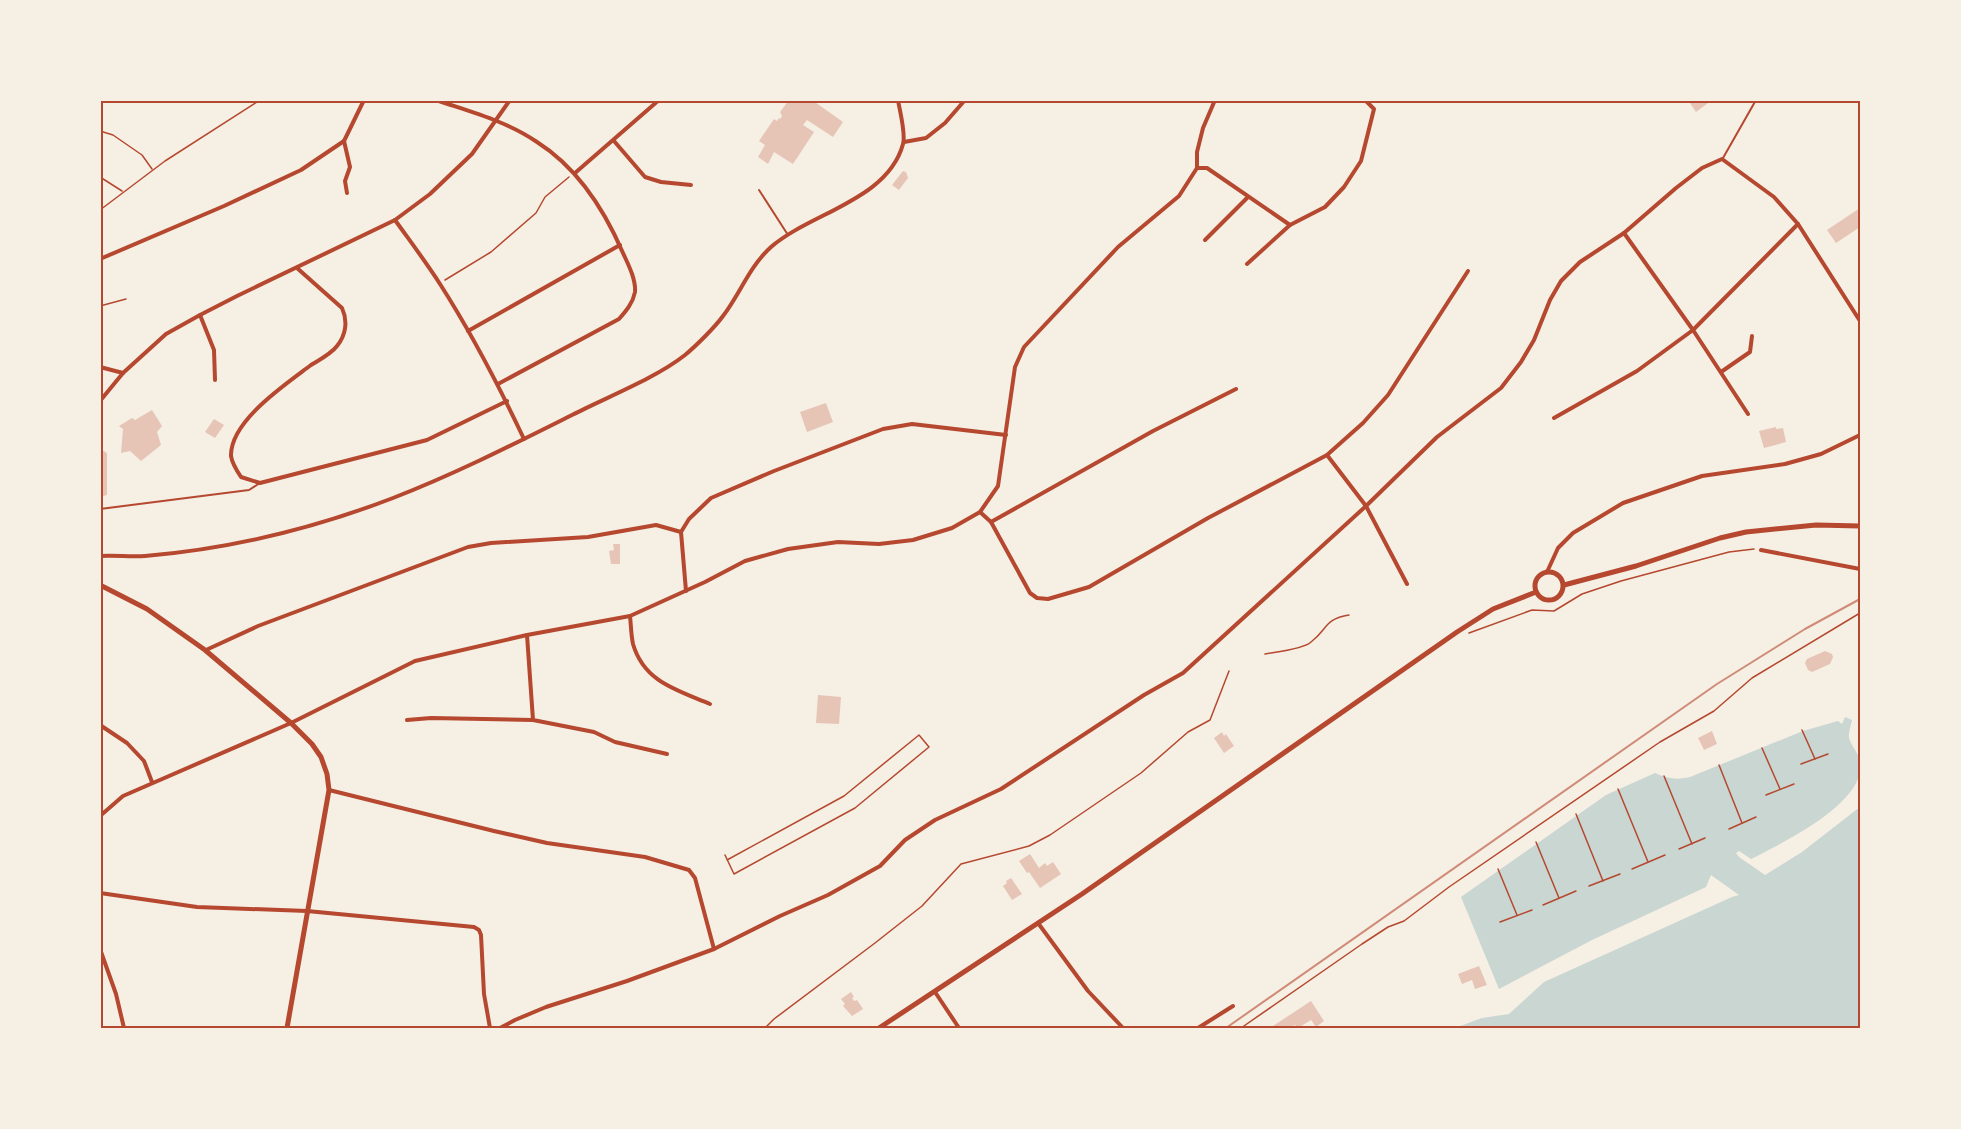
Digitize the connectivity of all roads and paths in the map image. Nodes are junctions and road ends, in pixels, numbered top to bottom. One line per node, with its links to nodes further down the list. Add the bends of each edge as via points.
1 (260, 100): 18 (path)
2 (364, 100): 13 (street)
3 (436, 100): 11 (street)
4 (510, 100): 11 (street)
5 (659, 100): 14 (street)
6 (898, 100): 15 (street)
7 (965, 100): 15 (street, via 926,138)
8 (1215, 100): 17 (street, via 1203,128)
9 (1365, 100): 29 (street, via 1374,109 1361,161 1325,207)
10 (1756, 100): 16 (lane)
11 (497, 120): 19 (street, via 538,142); 27 (street, via 472,154 430,194)
12 (100, 131): 18 (path, via 142,154)
13 (344, 141): 24 (street, via 350,167 345,181); 34 (street, via 301,170)
14 (614, 141): 19 (street); 21 (street, via 645,177)
15 (904, 142): 31 (street, via 895,165 871,188)
16 (1722, 159): 28 (street, via 1774,197); 30 (street, via 1702,168)
17 (1197, 168): 25 (street, via 1207,168); 56 (street, via 1179,196 1118,247 1024,347 1015,367)
18 (152, 170): 23 (path)
19 (575, 173): 33 (street, via 601,208); 38 (path, via 545,197 536,213 491,252)
20 (100, 177): 23 (path)
21 (691, 185)
22 (759, 190): 31 (lane)
23 (123, 192): 26 (path)
24 (347, 193)
25 (1248, 197): 29 (street); 32 (street)
26 (100, 210)
27 (395, 220): 36 (street); 38 (street)
28 (1798, 224): 42 (street); 43 (street)
29 (1290, 225): 35 (street)
30 (1624, 233): 43 (street); 61 (street, via 1580,262 1561,281 1534,340 1501,388 1437,437)
31 (788, 235): 58 (street, via 769,249 748,274 723,316 686,355)
32 (1205, 240)
33 (620, 244): 44 (street); 50 (street, via 632,271 635,290 619,319)
34 (100, 259)
35 (1247, 264)
36 (297, 268): 41 (street); 60 (street, via 342,308 346,315 345,331 337,348 280,388 241,426 231,457 241,477)
37 (1467, 271): 59 (street, via 1388,395)
38 (440, 283): 44 (street)
39 (126, 299): 40 (path)
40 (100, 306)
41 (200, 315): 48 (street, via 166,334); 49 (street, via 214,350)
42 (1860, 321)
43 (1693, 330): 47 (street); 55 (street, via 1637,371)
44 (468, 331): 50 (street)
45 (1752, 336): 47 (street, via 1750,352)
46 (100, 367): 48 (street)
47 (1720, 372): 54 (street)
48 (123, 373): 52 (street)
49 (215, 380)
50 (498, 384): 53 (street)
51 (1236, 388): 64 (street)
52 (100, 401)
53 (507, 401): 58 (street); 60 (street, via 427,440)
54 (1748, 414)
55 (1554, 418)
56 (1006, 435): 63 (street, via 998,486); 66 (street, via 912,424 883,429 711,498)
57 (1860, 435): 70 (street, via 1821,454 1785,464 1702,476 1623,503 1573,533 1558,548)
58 (524, 439): 68 (street, via 393,498 323,521 201,548 143,556)
59 (1327, 455): 61 (street); 64 (street, via 1089,587 1048,599 1037,598 1030,592)
60 (260, 483): 62 (lane, via 249,490)
61 (1366, 506): 71 (street); 131 (street, via 1183,673 1001,789 935,820 905,840 880,866)
62 (100, 509)
63 (980, 512): 64 (street); 74 (street, via 952,528 913,540 879,544 838,542 788,549 745,561)
64 (991, 522)
65 (1860, 526): 73 (street, via 1816,525 1746,532)
66 (681, 532): 74 (street); 81 (street, via 656,525 588,537 468,547 258,626)
67 (1761, 550): 69 (street); 80 (path, via 1729,552 1659,570 1582,594 1554,611 1528,611)
68 (101, 555)
69 (1860, 569)
70 (1546, 572): 73 (street, via 1558,575); 75 (street, via 1536,579)
71 (1407, 584)
72 (100, 585): 81 (street, via 147,609)
73 (1564, 585): 75 (street, via 1559,597 1553,600)
74 (686, 591): 78 (street)
75 (1536, 592): 129 (street, via 1493,609 1457,632)
76 (1860, 613): 143 (path, via 1752,678 1714,711 1660,742 1404,921 1362,944)
77 (1349, 615): 82 (path, via 1336,617 1310,644)
78 (630, 616): 79 (street); 84 (street, via 633,643 644,667 659,682)
79 (527, 635): 86 (street); 87 (street, via 415,661)
80 (1462, 637)
81 (205, 650): 87 (street)
82 (1265, 654)
83 (1229, 671): 138 (path, via 1210,720 1188,732 1141,773 1050,835 1029,846 961,864 922,906 774,1018)
84 (710, 704)
85 (407, 720): 86 (street)
86 (533, 720): 91 (street, via 594,732 615,742)
87 (291, 723): 97 (street); 101 (street, via 321,757)
88 (100, 725): 97 (street, via 127,743 144,761)
89 (1802, 730): 93 (path)
90 (1762, 748): 100 (path)
91 (667, 754)
92 (1828, 754): 93 (path)
93 (1815, 759): 94 (path)
94 (1801, 764)
95 (1719, 765): 106 (path)
96 (1664, 776): 110 (path)
97 (152, 782): 104 (street, via 123,796)
98 (1794, 784): 100 (path)
99 (1618, 789): 115 (path)
100 (1780, 789): 102 (path)
101 (329, 790): 126 (street); 131 (street, via 546,843 645,857 689,870 695,878)
102 (1766, 795)
103 (1576, 814): 119 (path)
104 (100, 816)
105 (1756, 817): 106 (path)
106 (1743, 823): 107 (path)
107 (1729, 829)
108 (1705, 838): 110 (path)
109 (1536, 842): 123 (path)
110 (1692, 844): 111 (path)
111 (1679, 849)
112 (724, 855): 114 (path)
113 (1665, 855): 115 (path)
114 (727, 860): 114 (path, via 735,874 855,808 929,747 920,735 844,796)
115 (1648, 862): 116 (path)
116 (1632, 868)
117 (1498, 869): 127 (path)
118 (1620, 874): 120 (path)
119 (1603, 880)
120 (1589, 886)
121 (1575, 891): 123 (path)
122 (100, 893): 126 (street, via 197,907)
123 (1559, 898): 124 (path)
124 (1544, 905)
125 (1532, 909): 127 (path)
126 (307, 911): 135 (street); 136 (street, via 479,930)
127 (1517, 915): 128 (path)
128 (1500, 922)
129 (1038, 923): 132 (street); 141 (street, via 1088,991)
130 (100, 949): 134 (street)
131 (714, 949): 137 (street, via 546,1006)
132 (935, 992): 139 (street); 140 (street)
133 (1233, 1006): 142 (street)
134 (124, 1029)
135 (286, 1029)
136 (490, 1029)
137 (500, 1029)
138 (765, 1029)
139 (879, 1029)
140 (960, 1029)
141 (1123, 1029)
142 (1198, 1029)
143 (1241, 1029)

